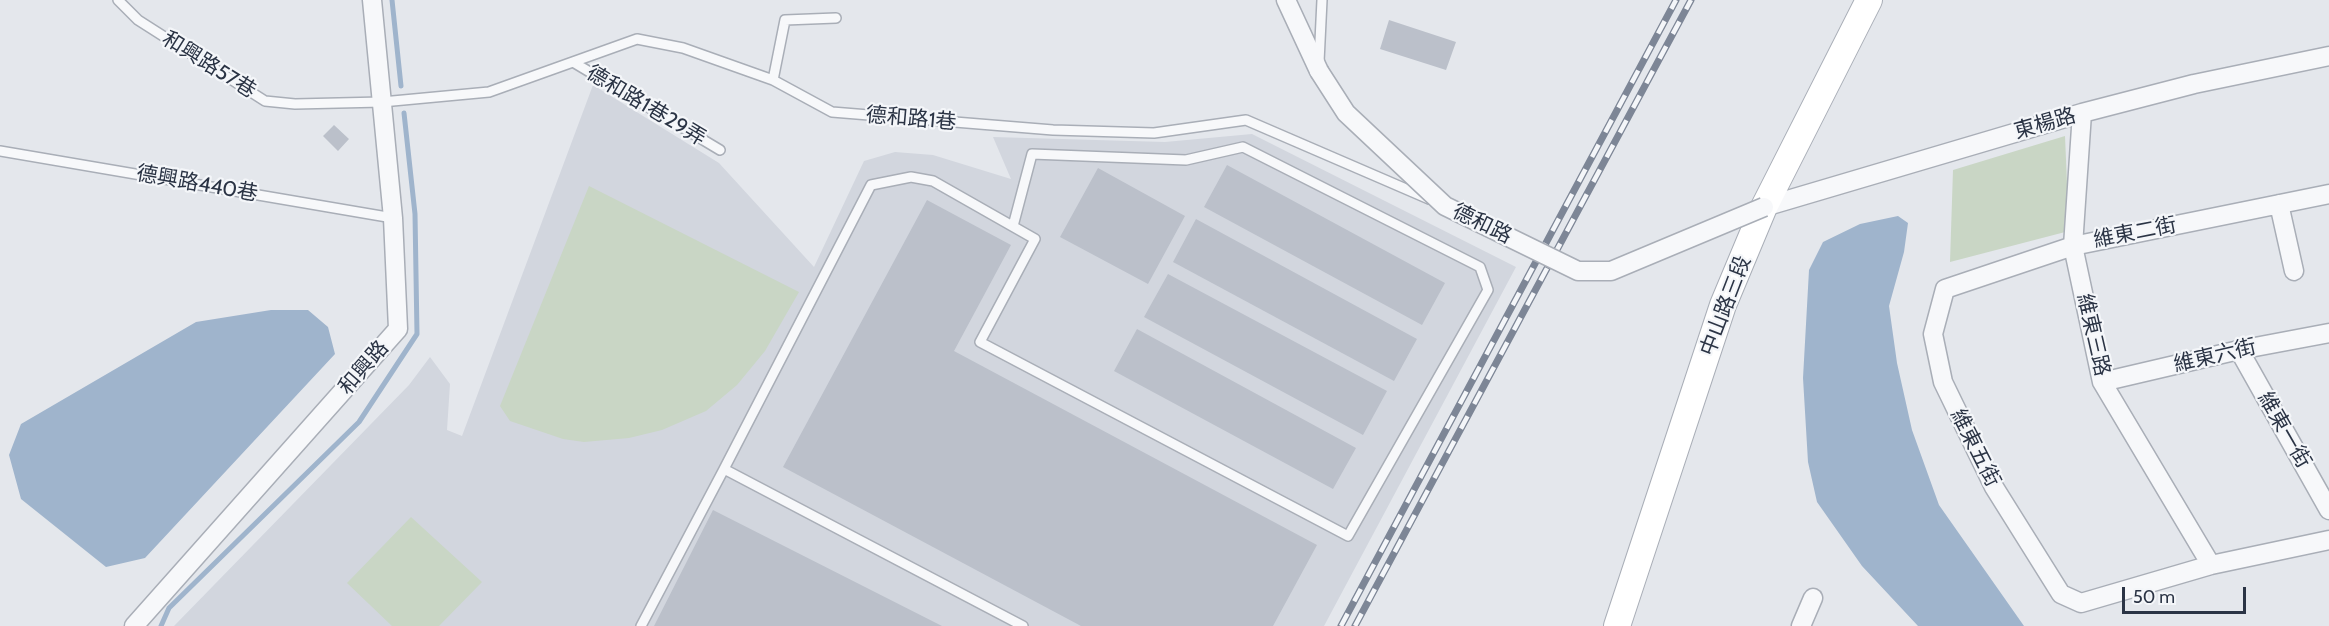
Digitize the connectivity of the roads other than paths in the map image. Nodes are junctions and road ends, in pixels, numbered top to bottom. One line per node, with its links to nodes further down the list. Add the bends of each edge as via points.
1 (118, 0): 11 (lane, 和興路57巷, via 138,20 266,101)
2 (372, 0): 11 (street, 和興路)
3 (1286, 0): 9 (street, 德和路)
4 (1322, 0): 9 (lane)
5 (1869, 0): 18 (street, 中山路三段)
6 (836, 18): 10 (lane, via 785,20)
7 (2329, 56): 12 (street, 東楊路, via 2194,84)
8 (573, 62): 10 (lane, 德和路1巷, via 637,39 683,48); 11 (lane, 德和路1巷, via 489,92); 13 (lane, 德和路1巷29弄)
9 (1319, 71): 17 (street, 德和路, bridge, via 1346,113)
10 (773, 80): 17 (lane, 德和路1巷, via 832,112 1053,130 1154,133 1246,120)
11 (382, 102): 19 (street, 和興路)
12 (2082, 113): 18 (street, 東楊路); 21 (street, 維東三路)
13 (720, 150)
14 (0, 151): 19 (lane, 德興路440巷)
15 (2329, 194): 16 (street, 維東二街)
16 (2279, 204): 21 (street, 維東二街); 22 (street)
17 (1445, 206): 18 (street, 德和路, bridge, via 1578,271 1611,271)
18 (1764, 207): 35 (street, 中山路三段, via 1724,305)
19 (393, 218): 32 (street, 和興路, via 398,329)
20 (1013, 226): 20 (lane, via 1035,238 980,342 1348,536 1488,290 1479,267 1244,147 1186,160 1032,154); 27 (lane, via 933,181 911,177 872,184)
21 (2073, 246): 23 (street, 維東二街); 26 (street, 維東三路)
22 (2294, 271)
23 (1945, 289): 30 (street, 維東五街, via 1933,334 1943,382 1994,487 2061,594 2081,603)
24 (2329, 333): 25 (street, 維東六街)
25 (2239, 350): 26 (street, 維東六街); 28 (street, 維東一街)
26 (2102, 382): 30 (street, 維東三路)
27 (724, 469): 33 (lane); 34 (lane)
28 (2329, 510)
29 (2329, 540): 30 (street)
30 (2211, 565)
31 (1813, 598): 36 (street)
32 (134, 626)
33 (641, 626)
34 (1023, 626)
35 (1617, 626)
36 (1801, 626)

